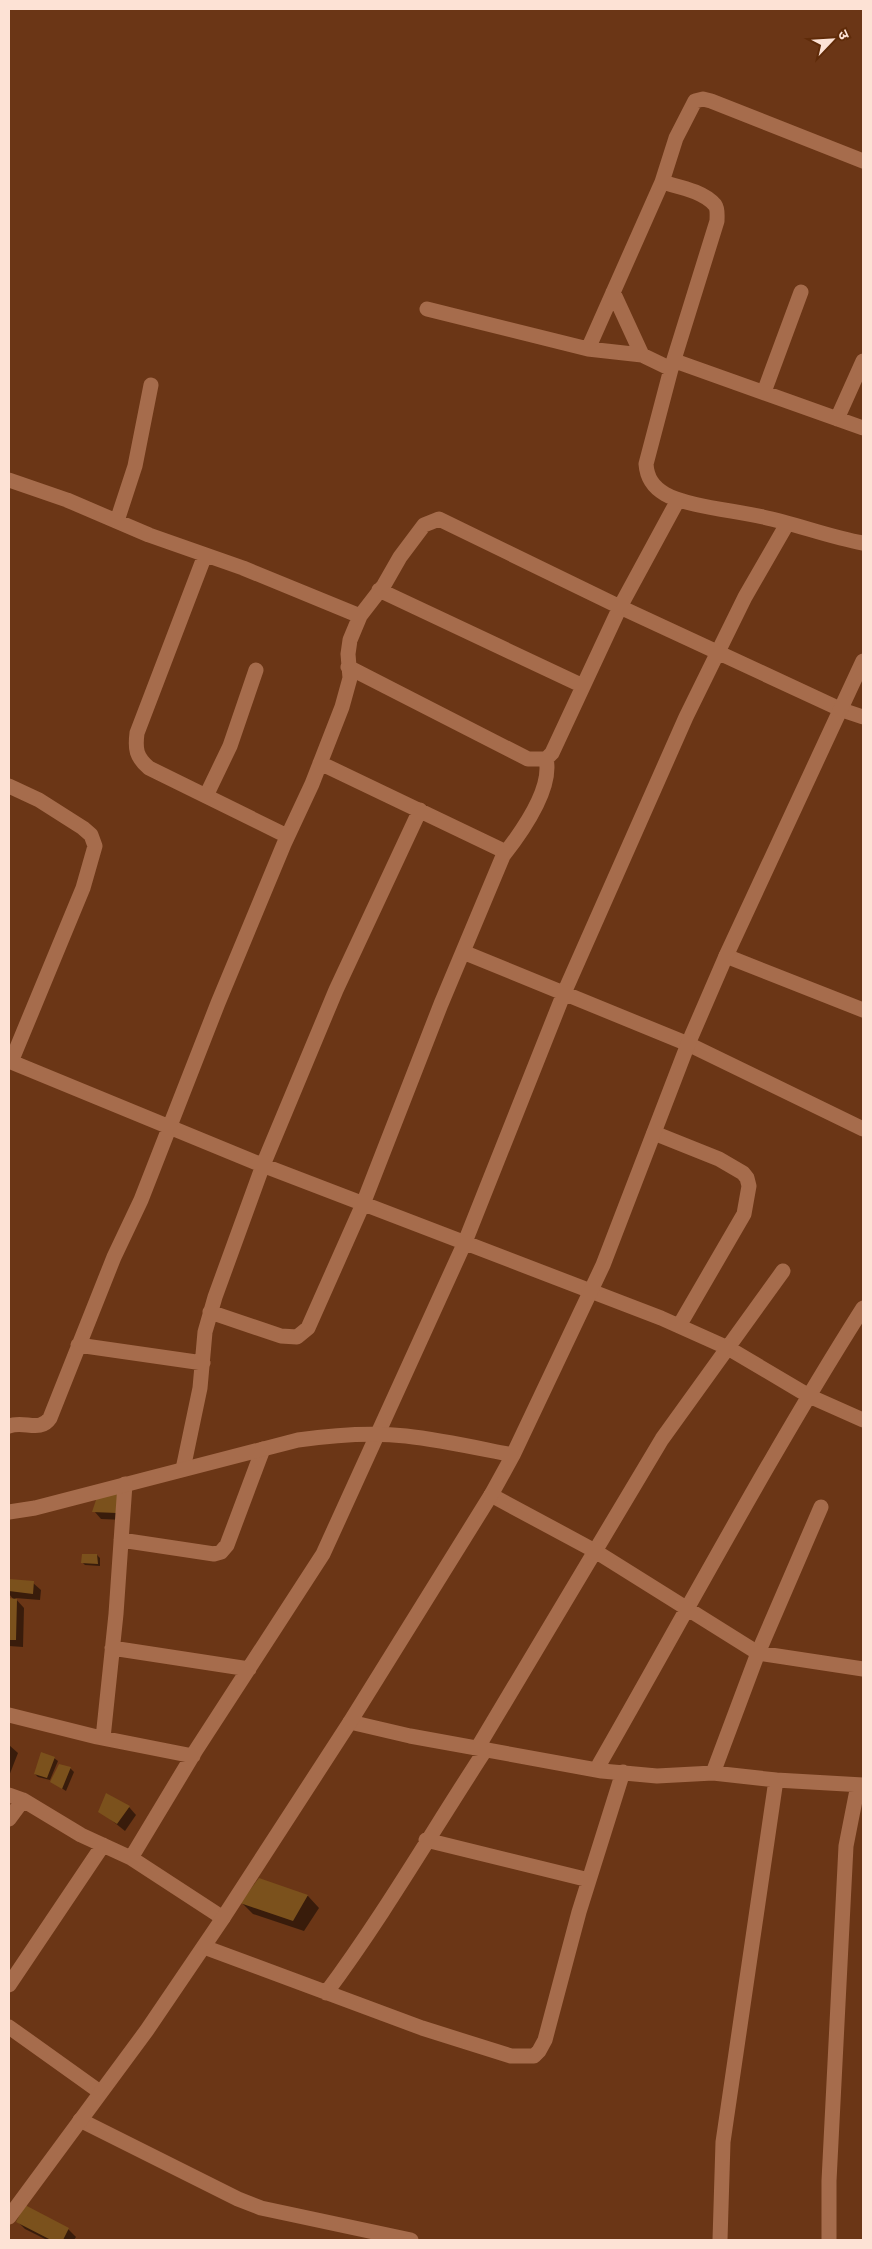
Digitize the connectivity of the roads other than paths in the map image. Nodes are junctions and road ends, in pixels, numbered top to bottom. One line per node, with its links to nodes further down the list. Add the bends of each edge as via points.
1 (863, 162): 2 (street, via 703,99 692,106 673,147)
2 (662, 182): 3 (street); 9 (street, via 698,194 717,210 717,221)
3 (613, 292): 6 (street); 7 (street)
4 (801, 292): 11 (street)
5 (427, 309): 6 (street)
6 (588, 350): 7 (street)
7 (642, 355): 9 (street)
8 (863, 362): 12 (street)
9 (673, 365): 11 (street); 15 (street, via 646,464 647,474 656,488)
10 (150, 385): 16 (street, via 135,466)
11 (764, 392): 12 (street)
12 (837, 419): 13 (street)
13 (863, 428)
14 (9, 480): 16 (street)
15 (678, 500): 17 (street); 21 (street)
16 (117, 521): 19 (street)
17 (787, 524): 18 (street); 23 (street)
18 (863, 543)
19 (205, 555): 22 (street); 33 (street, via 136,733 135,745 140,760 149,768)
20 (379, 590): 21 (street, via 424,525 439,519); 22 (street); 27 (street)
21 (620, 607): 23 (street); 27 (street)
22 (360, 616): 25 (street, via 350,640)
23 (718, 652): 28 (street); 39 (street)
24 (863, 661): 28 (street)
25 (348, 667): 30 (street, via 528,759); 31 (street, via 348,690)
26 (256, 670): 33 (street, via 230,746)
27 (583, 686): 30 (street, via 552,753)
28 (842, 710): 29 (street); 38 (street)
29 (863, 718)
30 (546, 759): 36 (street, via 545,788)
31 (320, 763): 34 (street); 35 (street)
32 (9, 786): 42 (street, via 39,800 83,828 91,835 95,846 83,888)
33 (206, 796): 35 (street)
34 (420, 810): 36 (street); 46 (street, via 336,990)
35 (287, 836): 43 (street)
36 (506, 852): 37 (street)
37 (462, 952): 39 (street); 47 (street)
38 (726, 956): 40 (street); 41 (street)
39 (564, 993): 41 (street); 48 (street)
40 (863, 1010)
41 (688, 1044): 44 (street); 45 (street)
42 (10, 1061): 43 (street)
43 (169, 1126): 46 (street); 54 (street, via 141,1200)
44 (863, 1129)
45 (654, 1133): 50 (street); 53 (street, via 718,1159 743,1173 750,1186 744,1214)
46 (263, 1165): 47 (street); 52 (street)
47 (363, 1204): 48 (street); 52 (street, via 308,1328 302,1334 297,1337 281,1336)
48 (465, 1242): 50 (street); 60 (street)
49 (783, 1271): 55 (street)
50 (591, 1290): 53 (street); 62 (street)
51 (862, 1311): 57 (street)
52 (210, 1312): 56 (street, via 204,1332)
53 (679, 1326): 55 (street)
54 (78, 1345): 56 (street); 59 (street, via 46,1424)
55 (728, 1348): 57 (street); 69 (street, via 662,1439)
56 (203, 1363): 63 (street)
57 (809, 1396): 58 (street); 70 (street, via 764,1470)
58 (863, 1420)
59 (9, 1426)
60 (378, 1435): 61 (street, via 315,1437); 62 (street, via 406,1436); 73 (street, via 323,1554)
61 (263, 1449): 63 (street); 68 (street, via 228,1545 222,1552 214,1554)
62 (513, 1455): 65 (street)
63 (183, 1469): 64 (street)
64 (125, 1484): 67 (street); 68 (street)
65 (491, 1495): 69 (street); 76 (street)
66 (821, 1507): 72 (street)
67 (9, 1512)
68 (121, 1540): 71 (street)
69 (595, 1550): 70 (street); 78 (street)
70 (688, 1609): 72 (street); 80 (street)
71 (112, 1648): 73 (street); 77 (street)
72 (758, 1653): 74 (street); 82 (street)
73 (249, 1669): 79 (street)
74 (863, 1669)
75 (9, 1715): 77 (street)
76 (350, 1722): 78 (street); 91 (street)
77 (102, 1738): 79 (street)
78 (482, 1748): 80 (street); 87 (street)
79 (193, 1756): 89 (street)
80 (596, 1770): 81 (street)
81 (623, 1772): 82 (street, via 657,1776); 90 (street)
82 (713, 1773): 83 (street)
83 (776, 1780): 84 (street); 100 (street, via 723,2142)
84 (861, 1785): 101 (street, via 846,1846 829,2181)
85 (16, 1797): 86 (street); 88 (street)
86 (9, 1819)
87 (426, 1840): 90 (street); 94 (street, via 363,1943)
88 (103, 1845): 89 (street); 93 (street)
89 (132, 1858): 91 (street)
90 (589, 1880): 94 (street, via 545,2040 534,2056 511,2056)
91 (223, 1918): 92 (street)
92 (204, 1947): 94 (street); 96 (street)
93 (9, 1985)
94 (326, 1993)
95 (9, 2027): 96 (street)
96 (100, 2092): 97 (street)
97 (80, 2120): 98 (street); 99 (street, via 261,2208)
98 (9, 2217)
99 (412, 2240)
100 (720, 2240)
101 (829, 2240)

